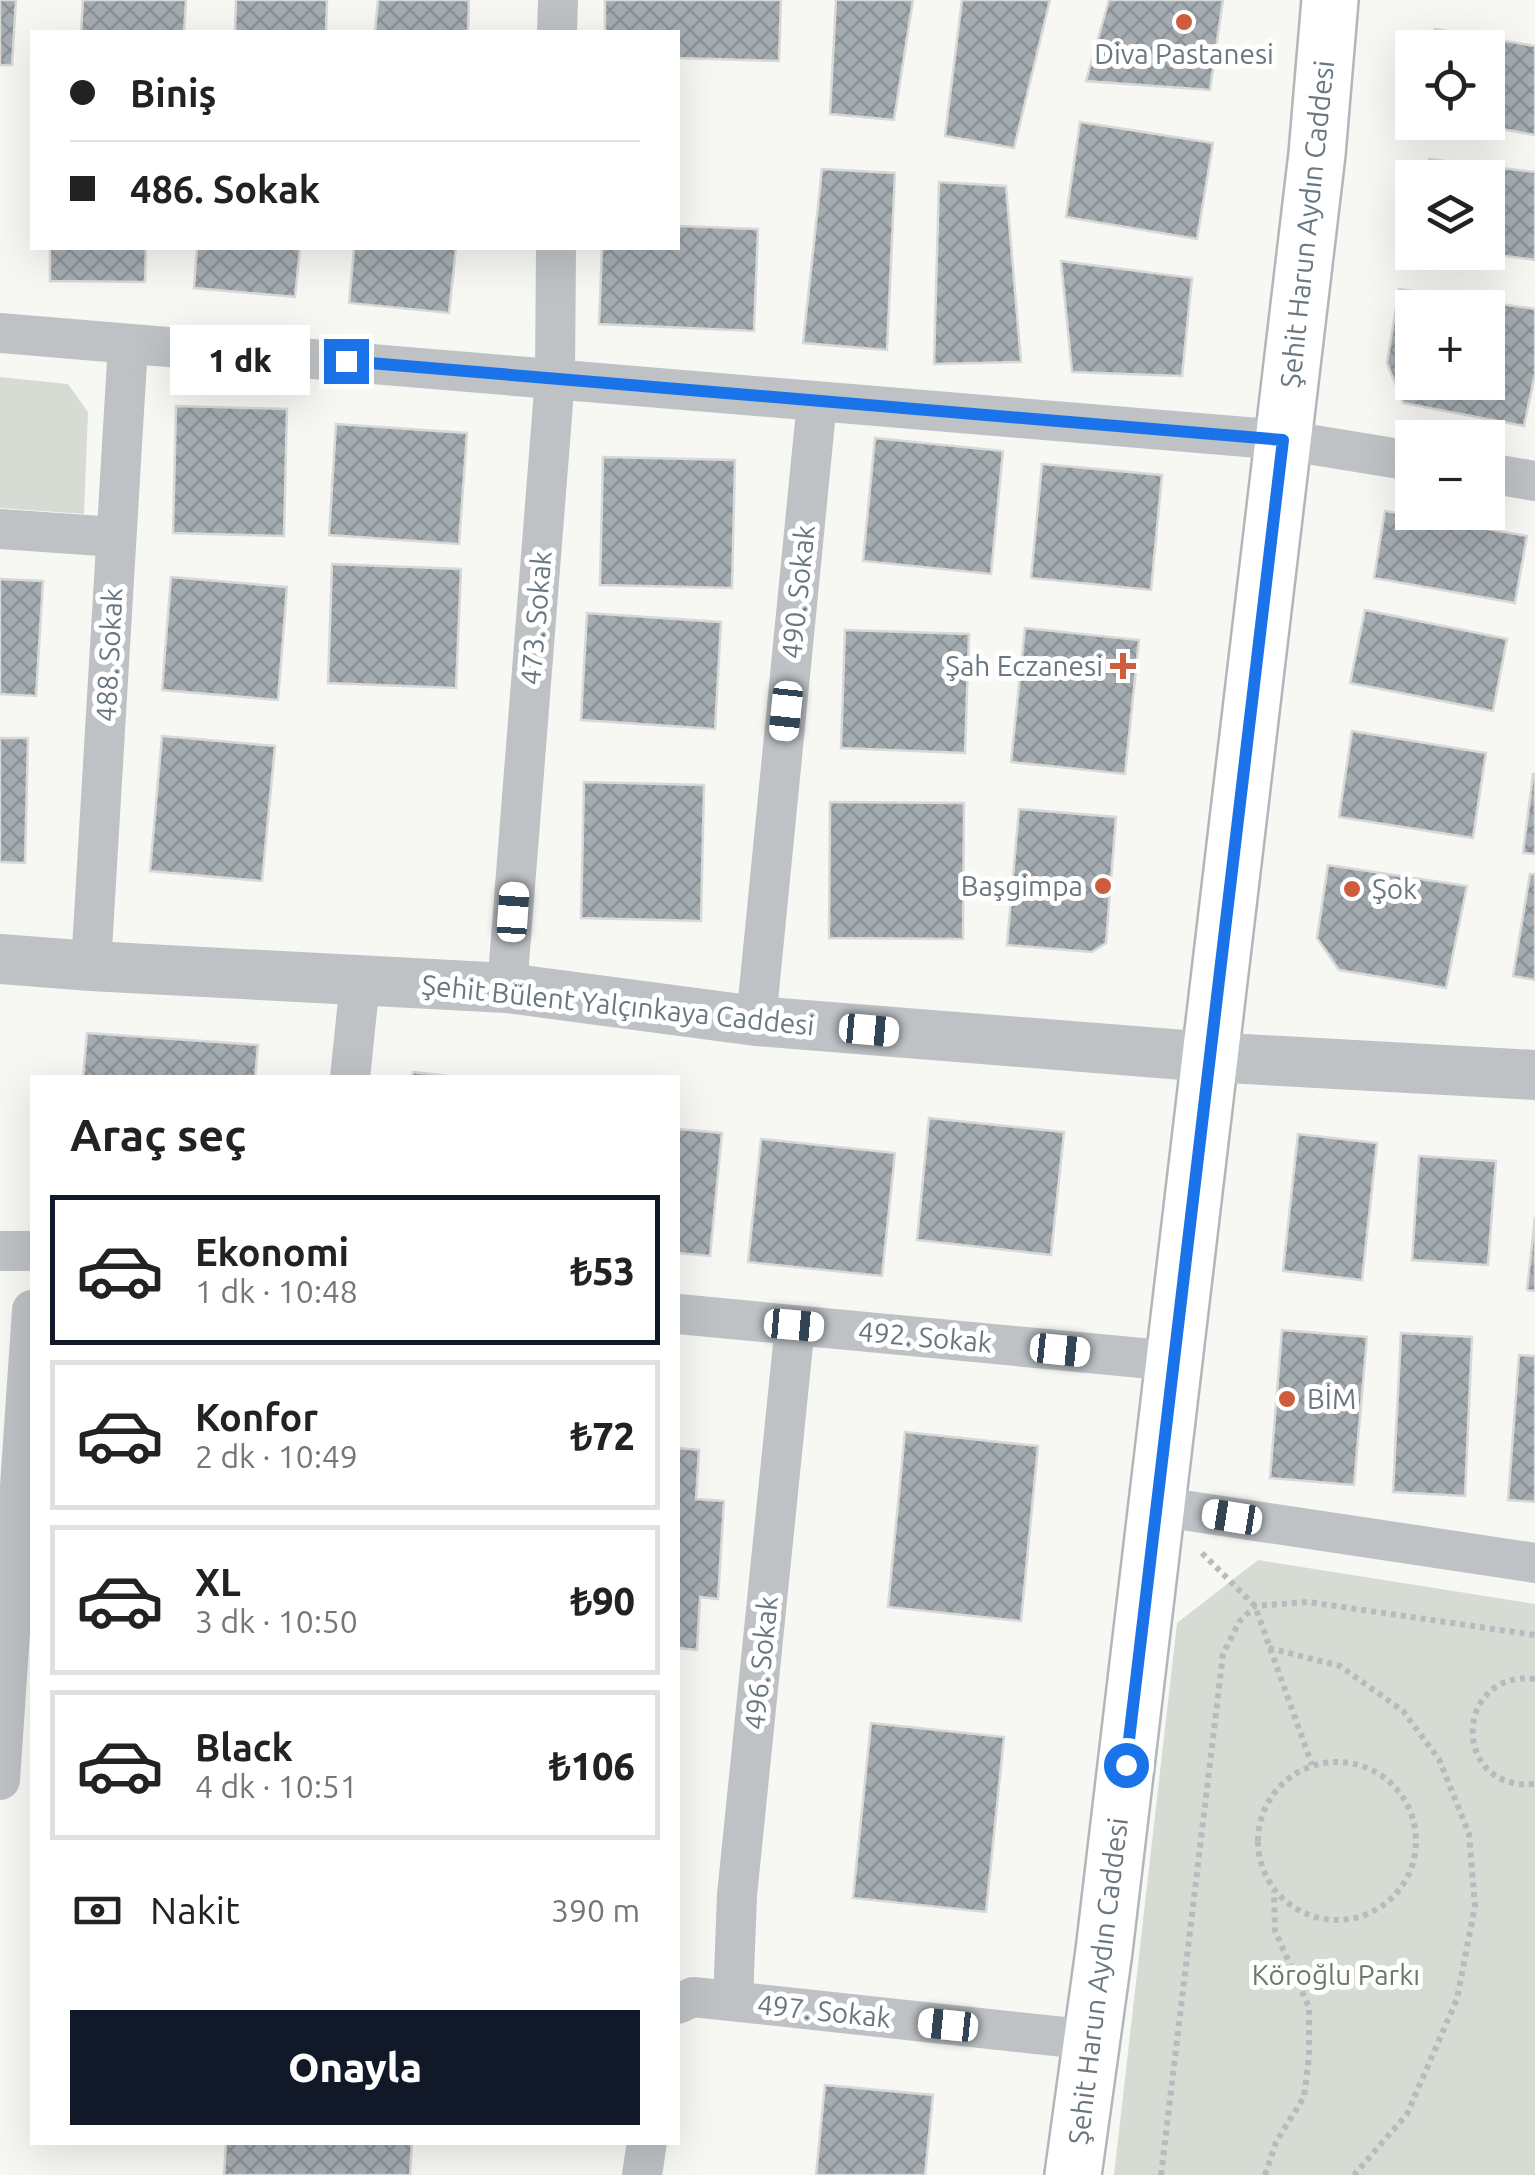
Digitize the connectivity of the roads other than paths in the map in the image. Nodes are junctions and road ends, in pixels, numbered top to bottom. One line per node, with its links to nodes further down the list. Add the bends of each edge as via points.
1 (558, 0): 3 (street)
2 (1330, 0): 9 (main road, Şehit Harun Aydın Caddesi)
3 (558, 30)
4 (556, 250): 7 (street, 473. Sokak)
5 (0, 333): 6 (street)
6 (128, 344): 7 (street); 14 (street, 488. Sokak)
7 (556, 378): 8 (street); 18 (street, 473. Sokak)
8 (817, 401): 9 (street); 19 (street, 490. Sokak)
9 (1283, 440): 10 (street); 20 (main road, Şehit Harun Aydın Caddesi)
10 (1395, 458)
11 (1505, 477): 12 (street)
12 (1535, 481)
13 (0, 529): 14 (street)
14 (116, 537): 16 (street, 488. Sokak)
15 (0, 959): 16 (street, Şehit Bülent Yalçınkaya Caddesi)
16 (91, 966): 17 (street, Şehit Bülent Yalçınkaya Caddesi)
17 (360, 981): 18 (street, Şehit Bülent Yalçınkaya Caddesi); 22 (street)
18 (507, 988): 19 (street, Şehit Bülent Yalçınkaya Caddesi)
19 (756, 1022): 20 (street, Şehit Bülent Yalçınkaya Caddesi)
20 (1209, 1057): 21 (street, Şehit Bülent Yalçınkaya Caddesi); 28 (main road, Şehit Harun Aydın Caddesi)
21 (1535, 1074)
22 (350, 1075)
23 (0, 1251): 24 (street)
24 (30, 1251)
25 (680, 1314): 26 (street, 492. Sokak)
26 (794, 1325): 28 (street, 492. Sokak); 32 (street, 496. Sokak, via 737,1896)
27 (30, 1339): 31 (street)
28 (1173, 1360): 29 (main road, Şehit Harun Aydın Caddesi)
29 (1156, 1506): 30 (street); 34 (main road, Şehit Harun Aydın Caddesi)
30 (1535, 1563)
31 (0, 1780)
32 (733, 2001): 33 (street, 497. Sokak, via 693,1997); 34 (street, 497. Sokak)
33 (680, 2003)
34 (1092, 2040): 37 (main road, Şehit Harun Aydın Caddesi)
35 (647, 2145): 36 (street)
36 (642, 2175)
37 (1073, 2175)

